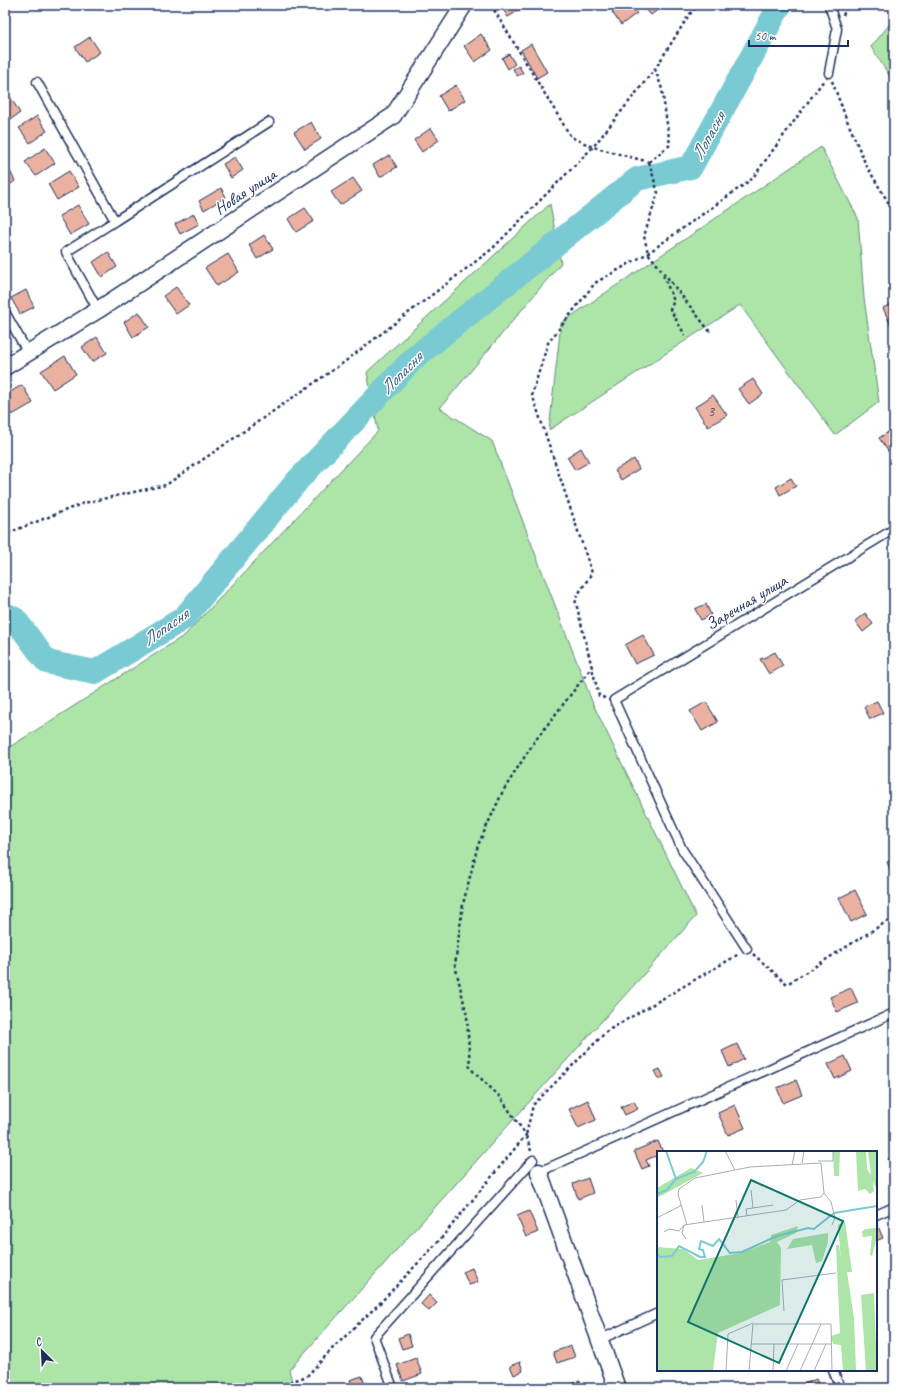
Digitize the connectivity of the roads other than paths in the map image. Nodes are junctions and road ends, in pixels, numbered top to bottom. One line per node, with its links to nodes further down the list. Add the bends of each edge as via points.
1 (464, 5): 7 (street, Новая улица, via 393,116)
2 (829, 5): 3 (lane, via 837,29)
3 (829, 73)
4 (37, 82): 6 (lane)
5 (269, 122): 6 (lane)
6 (115, 221): 7 (lane, via 66,252)
7 (98, 310): 9 (street, Новая улица)
8 (5, 312): 9 (lane)
9 (28, 353): 10 (street, Новая улица)
10 (5, 367)
11 (894, 529): 12 (lane, Заречная улица, via 614,700 682,849)
12 (747, 949)
13 (894, 1013): 14 (lane)
14 (536, 1166): 18 (street); 20 (lane, via 374,1336)
15 (894, 1207): 16 (lane)
16 (877, 1215)
17 (657, 1314): 18 (lane)
18 (599, 1340): 21 (street)
19 (833, 1371): 22 (lane)
20 (393, 1388)
21 (617, 1388)
22 (840, 1388)

